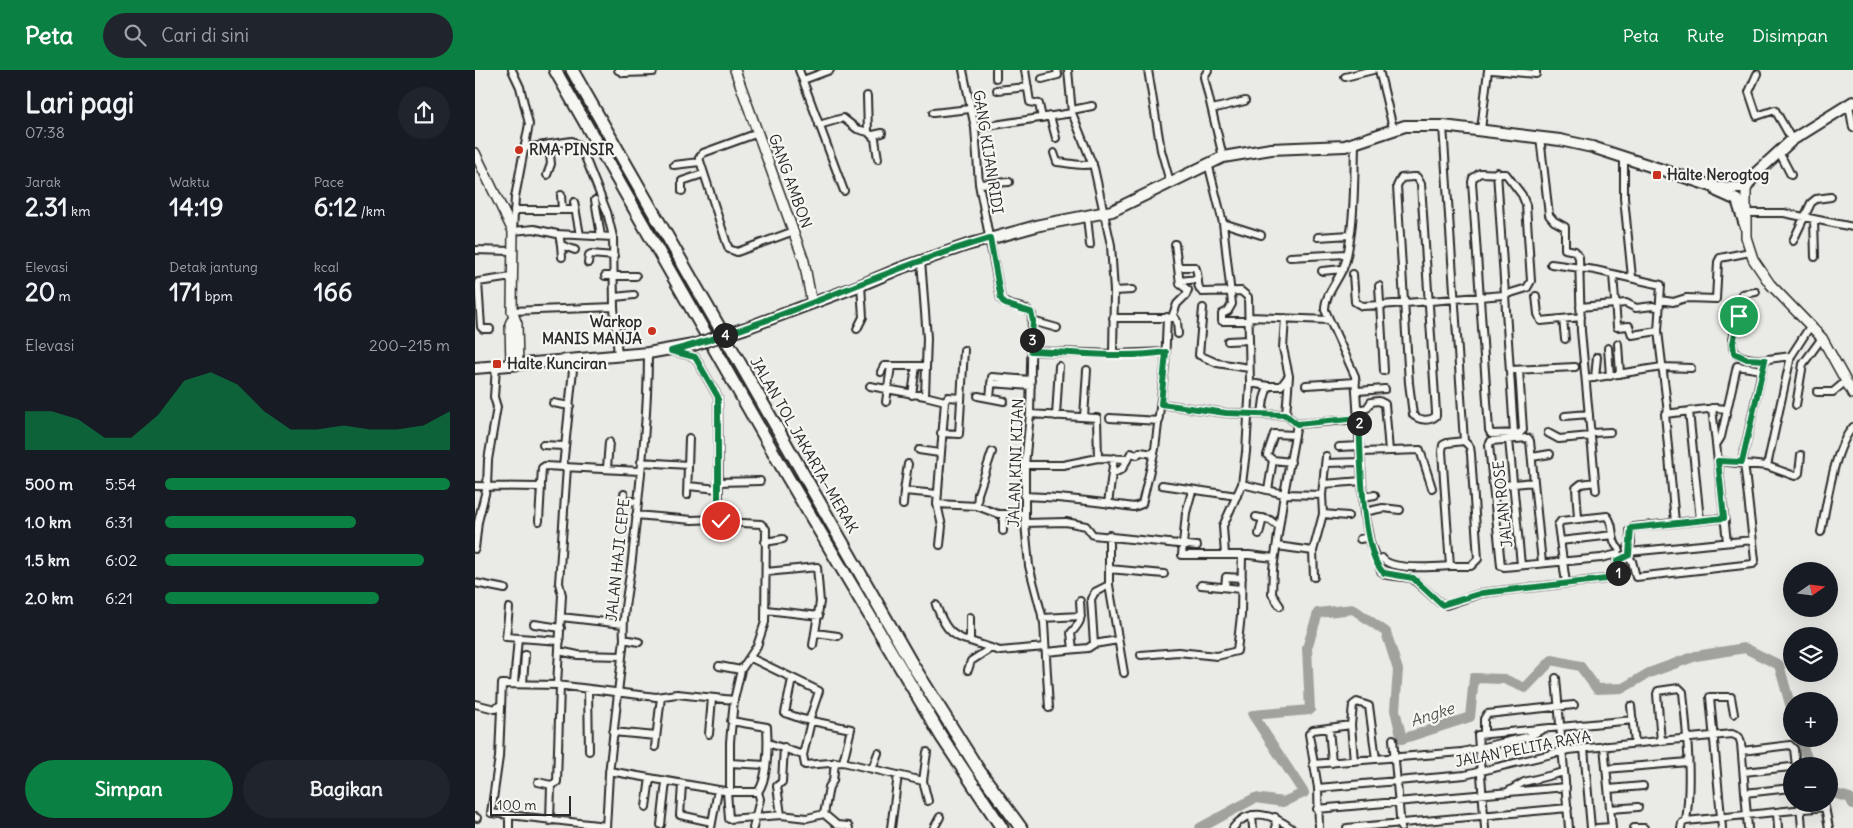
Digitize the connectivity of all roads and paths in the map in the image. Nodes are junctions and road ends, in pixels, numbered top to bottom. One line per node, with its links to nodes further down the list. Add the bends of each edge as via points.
1 (512, 70): 51 (street, via 529,118)
2 (555, 70): 525 (highway, JALAN TOL JAKARTA–MERAK, via 797,493 941,736)
3 (572, 70): 526 (highway, JALAN TOL JAKARTA–MERAK, via 913,664 978,769)
4 (618, 70): 19 (street, via 624,73)
5 (735, 70): 43 (main road, GANG AMBON)
6 (799, 70): 24 (street)
7 (830, 70): 24 (street)
8 (963, 70): 31 (street, GANG KIJAN RIDI)
9 (996, 70): 21 (street)
10 (1025, 70): 25 (street)
11 (1057, 70): 23 (street, via 1058,75)
12 (1068, 70): 33 (street)
13 (1149, 70): 67 (street, via 1161,150)
14 (1208, 70): 32 (street, via 1204,77)
15 (1373, 70): 22 (street)
16 (1379, 70): 40 (street)
17 (1490, 70): 18 (street, via 1536,74); 42 (street)
18 (1536, 70)
19 (653, 72)
20 (1757, 74): 48 (street, via 1749,92 1757,116 1775,110)
21 (997, 78)
22 (1345, 78)
23 (1042, 79)
24 (803, 80): 37 (street)
25 (1028, 86): 26 (street); 36 (street, via 1030,102 1039,104)
26 (997, 90)
27 (867, 96): 44 (street)
28 (1245, 101): 32 (street)
29 (1851, 103): 41 (street); 48 (main road)
30 (1092, 106): 33 (street)
31 (970, 108): 34 (street); 39 (street, GANG KIJAN RIDI)
32 (1212, 109): 55 (street)
33 (1072, 112): 35 (street); 60 (street)
34 (933, 113)
35 (1050, 116): 36 (street); 47 (street)
36 (1042, 118): 39 (street)
37 (819, 125): 44 (street, via 843,118 857,129); 72 (street)
38 (1443, 126): 40 (main road); 42 (main road); 138 (street)
39 (975, 128): 68 (street, GANG KIJAN RIDI)
40 (1393, 128): 49 (main road)
41 (1853, 128)
42 (1481, 130): 46 (main road)
43 (758, 133): 58 (street, via 703,154); 89 (main road, GANG AMBON)
44 (870, 133): 45 (street); 57 (street)
45 (882, 133)
46 (1540, 137): 56 (main road); 115 (street, via 1549,215 1565,227 1564,247 1578,254)
47 (1056, 138)
48 (1792, 140): 52 (main road)
49 (1355, 144): 55 (main road, via 1265,150); 93 (street)
50 (549, 145): 51 (street); 63 (street, via 551,164); 95 (street, via 572,141 581,147 607,212)
51 (524, 148): 77 (street)
52 (1779, 152): 65 (street); 70 (main road, via 1755,174)
53 (475, 153): 88 (main road)
54 (1054, 153): 60 (street, via 1057,162 1079,166)
55 (1223, 157): 59 (main road)
56 (1624, 158): 69 (main road); 124 (street)
57 (878, 159)
58 (700, 162): 61 (street); 64 (street)
59 (1208, 163): 67 (main road); 85 (street)
60 (1093, 164): 80 (street)
61 (673, 165)
62 (1497, 172): 134 (street); 134 (street, via 1509,176 1524,200 1531,281 1527,288); 137 (street, via 1476,174 1472,182)
63 (547, 174)
64 (703, 174): 71 (street, via 682,181); 89 (street, via 727,244 733,251)
65 (1791, 175)
66 (1009, 182): 68 (street)
67 (1170, 182): 80 (main road)
68 (979, 184): 97 (street, GANG KIJAN RIDI)
69 (1710, 186): 70 (main road); 86 (main road, via 1737,200)
70 (1747, 188): 81 (main road)
71 (683, 191)
72 (843, 191)
73 (561, 195): 78 (street)
74 (1831, 197): 83 (street, via 1813,201)
75 (595, 200): 94 (street)
76 (574, 202): 79 (street)
77 (514, 210): 78 (street); 88 (street)
78 (562, 210): 79 (street)
79 (574, 210): 91 (street)
80 (1105, 213): 82 (main road); 130 (street)
81 (1745, 213): 83 (street, via 1784,213); 86 (main road)
82 (1087, 217): 97 (main road); 99 (street)
83 (1806, 217): 84 (street); 98 (street)
84 (1813, 219): 87 (street); 110 (street)
85 (1223, 222): 92 (street); 131 (street)
86 (1745, 226): 105 (main road)
87 (1853, 227)
88 (513, 230): 90 (street); 104 (main road)
89 (794, 231): 142 (main road, GANG AMBON, via 807,270)
90 (559, 234): 91 (street); 101 (street)
91 (580, 235): 94 (street)
92 (1261, 235)
93 (1350, 235): 96 (street); 106 (street)
94 (601, 236): 95 (street)
95 (613, 237): 107 (street)
96 (1318, 237)
97 (990, 238): 111 (main road); 157 (street, via 1001,299 1005,304 1028,310)
98 (1793, 241)
99 (1090, 244)
100 (1175, 244): 114 (street)
101 (561, 246): 103 (street); 108 (street)
102 (475, 250): 104 (street)
103 (575, 250)
104 (512, 251): 120 (main road)
105 (1750, 252): 139 (street, via 1720,258 1716,299); 159 (main road, via 1770,284)
106 (1347, 254): 109 (street); 116 (street)
107 (614, 256): 112 (street, via 591,254); 123 (street)
108 (562, 257)
109 (1290, 257)
110 (1815, 257)
111 (921, 260): 127 (main road); 186 (street)
112 (588, 263)
113 (1551, 264): 115 (street)
114 (1178, 267): 125 (street, via 1195,267); 126 (street)
115 (1579, 267): 119 (street); 146 (street)
116 (1343, 269): 117 (street); 156 (street, via 1326,301)
117 (1322, 271)
118 (1353, 274): 144 (street, via 1355,302 1362,306)
119 (1613, 274): 124 (street); 143 (street)
120 (512, 276): 149 (main road); 161 (street, via 478,282 481,327)
121 (605, 276): 123 (street)
122 (636, 276): 123 (street)
123 (615, 278): 136 (street)
124 (1632, 278): 139 (street, via 1661,285)
125 (1198, 279): 126 (street); 131 (street, via 1200,291)
126 (1180, 281): 150 (street, via 1188,290)
127 (861, 285): 142 (main road); 162 (street, via 863,317)
128 (1379, 286): 144 (street)
129 (1133, 290): 130 (street)
130 (1114, 291): 152 (street)
131 (1231, 292): 154 (street, via 1246,293); 154 (street, via 1232,304 1229,311 1222,314 1221,321)
132 (1756, 292): 182 (street, via 1740,297 1734,352 1742,357)
133 (634, 295): 136 (street)
134 (1504, 295): 137 (street); 195 (street)
135 (1536, 296): 155 (street, via 1541,320)
136 (615, 297): 145 (street)
137 (1479, 297): 138 (street); 249 (street, via 1489,430 1494,435)
138 (1454, 299): 140 (street); 255 (street)
139 (1660, 300): 148 (street)
140 (1428, 301): 141 (street); 141 (street, via 1436,412 1436,416 1429,419 1417,418 1413,414); 141 (street, via 1421,184 1417,178 1405,177 1397,186)
141 (1405, 303): 144 (street)
142 (812, 304): 173 (main road, bridge)
143 (1614, 304): 146 (street); 148 (street); 163 (street, via 1617,327 1629,326 1631,336)
144 (1381, 305): 198 (street)
145 (614, 307): 149 (street); 165 (street)
146 (1580, 307): 151 (street)
147 (1203, 308): 192 (street, via 1199,355 1217,363)
148 (1659, 308): 163 (street)
149 (512, 314): 183 (main road, via 510,324)
150 (1170, 317): 152 (street); 164 (street, via 1177,321); 175 (street)
151 (1581, 317): 155 (street); 204 (street)
152 (1113, 318): 177 (street)
153 (1285, 318): 154 (street); 156 (street); 201 (street, via 1283,348)
154 (1248, 319): 168 (street)
155 (1563, 319): 167 (street)
156 (1329, 320): 206 (street, via 1353,368)
157 (1033, 321): 160 (street); 174 (street, JALAN KINI KIJAN)
158 (627, 327): 165 (street, via 626,334)
159 (1813, 327): 166 (main road); 179 (street)
160 (1057, 328)
161 (490, 329)
162 (857, 329)
163 (1658, 332): 190 (street)
164 (1178, 334)
165 (616, 335): 178 (street)
166 (1822, 338): 205 (main road); 227 (street, via 1803,364)
167 (1565, 339)
168 (1248, 340): 169 (street); 192 (street)
169 (1228, 341)
170 (1618, 344): 200 (street)
171 (1608, 348): 202 (street)
172 (964, 350): 220 (street)
173 (671, 351): 176 (main road); 289 (street, via 695,357 717,394)
174 (1031, 351): 177 (street); 207 (street, JALAN KINI KIJAN)
175 (1166, 352): 177 (street); 226 (street)
176 (649, 353): 178 (main road); 275 (street, JALAN HAJI CEPE)
177 (1113, 354)
178 (618, 356): 181 (main road)
179 (1791, 356): 182 (street); 282 (street)
180 (1597, 357): 203 (street)
181 (574, 360): 183 (main road); 228 (street)
182 (1765, 360): 197 (street)
183 (515, 365): 188 (main road)
184 (891, 366): 185 (street); 199 (street, via 885,366); 213 (street)
185 (916, 366): 186 (street); 217 (street)
186 (926, 366): 218 (street)
187 (1059, 366): 239 (street)
188 (496, 367): 191 (main road); 296 (street, via 497,407)
189 (1575, 367): 196 (street)
190 (1663, 367): 193 (street); 200 (street); 233 (street)
191 (475, 368)
192 (1249, 368): 208 (street)
193 (1691, 368)
194 (1087, 370): 241 (street)
195 (1510, 370): 196 (street); 249 (street)
196 (1519, 370): 249 (street, via 1523,428 1521,432)
197 (1762, 370): 231 (street, via 1737,366); 278 (street)
198 (1384, 371)
199 (881, 372)
200 (1620, 374): 202 (street)
201 (1289, 376): 211 (street, via 1281,386); 238 (street)
202 (1610, 376): 203 (street)
203 (1595, 378): 204 (street)
204 (1585, 379): 237 (street)
205 (1846, 381): 215 (street, via 1833,392); 216 (main road)
206 (1356, 382): 209 (street); 214 (street)
207 (1031, 383): 221 (street, via 993,376); 234 (street, JALAN KINI KIJAN)
208 (1250, 383): 211 (street); 235 (street)
209 (1306, 385)
210 (870, 386): 213 (street)
211 (1269, 386): 236 (street)
212 (1385, 389): 214 (street)
213 (887, 390): 217 (street); 224 (street)
214 (1357, 392): 230 (street)
215 (1817, 392)
216 (1853, 394)
217 (912, 395): 218 (street)
218 (925, 396): 222 (street)
219 (978, 396): 221 (street)
220 (961, 398): 222 (street, via 948,397); 248 (street, via 959,434)
221 (990, 398): 223 (street)
222 (945, 400): 248 (street)
223 (1004, 401)
224 (886, 402)
225 (553, 404): 228 (street)
226 (1161, 404): 235 (street); 244 (street)
227 (1796, 405)
228 (570, 406): 259 (street)
229 (1712, 408): 231 (street); 232 (street); 258 (street)
230 (1358, 410): 243 (street); 263 (street, via 1367,408 1371,402 1385,404)
231 (1727, 410): 258 (street)
232 (1689, 411): 233 (street); 329 (street)
233 (1668, 413): 331 (street, via 1664,416)
234 (1030, 414): 239 (street); 281 (street, JALAN KINI KIJAN)
235 (1249, 414): 236 (street); 292 (street)
236 (1262, 414): 238 (street)
237 (1589, 414): 240 (street); 251 (street)
238 (1286, 415): 245 (street)
239 (1056, 416): 241 (street)
240 (1565, 416)
241 (1084, 417): 270 (street, via 1097,418)
242 (1110, 418): 244 (street)
243 (1359, 418): 245 (street); 261 (street)
244 (1159, 421): 266 (street)
245 (1297, 424): 252 (street)
246 (1853, 428): 335 (street, via 1845,438 1833,476)
247 (1610, 432): 251 (street)
248 (941, 433): 265 (street)
249 (1514, 433)
250 (1548, 433): 251 (street, via 1559,439)
251 (1591, 434): 326 (street, via 1595,486 1581,484 1576,488)
252 (1295, 435): 273 (street, via 1273,435 1267,455); 276 (street)
253 (689, 438): 280 (street)
254 (1509, 440): 269 (street, via 1529,439); 294 (street, JALAN ROSE); 299 (street, via 1489,442)
255 (1464, 441): 360 (street, via 1447,443 1442,451); 360 (street, via 1471,454 1478,559 1471,566)
256 (609, 442): 284 (street)
257 (543, 445): 259 (street)
258 (1716, 445): 274 (street)
259 (565, 446): 283 (street)
260 (1339, 447): 261 (street)
261 (1361, 449): 263 (street); 277 (street)
262 (919, 450): 265 (street)
263 (1389, 451): 300 (street, via 1422,452)
264 (992, 452): 318 (street)
265 (939, 453): 306 (street)
266 (1154, 454): 272 (street, via 1131,453); 316 (street, via 1141,504 1134,507)
267 (1550, 454): 269 (street)
268 (1801, 455): 282 (street, via 1797,475)
269 (1532, 457): 290 (street)
270 (1098, 458): 271 (street); 281 (street, via 1063,465)
271 (1113, 458): 272 (street); 286 (street)
272 (1126, 459): 286 (street, via 1121,470)
273 (1273, 460): 276 (street); 303 (street)
274 (1718, 461): 278 (street); 327 (street)
275 (641, 462): 280 (street); 285 (street, JALAN HAJI CEPE)
276 (1291, 462): 307 (street)
277 (1361, 462): 288 (street); 293 (street, via 1326,459)
278 (1743, 462): 282 (street); 343 (street)
279 (908, 464): 304 (street)
280 (688, 465): 298 (street)
281 (1025, 465): 311 (street, JALAN KINI KIJAN)
282 (1767, 466)
283 (565, 467): 284 (street); 297 (street, via 542,468); 380 (street, via 559,583)
284 (607, 468): 285 (street)
285 (640, 471): 314 (street, JALAN HAJI CEPE)
286 (1112, 474): 316 (street)
287 (760, 481): 289 (street)
288 (1362, 481): 293 (street); 313 (street)
289 (718, 482): 301 (street)
290 (1534, 482): 294 (street); 358 (street)
291 (1162, 484): 302 (street)
292 (1242, 484): 303 (street); 312 (street)
293 (1323, 484): 309 (street)
294 (1513, 484): 299 (street); 359 (street, JALAN ROSE)
295 (475, 486): 296 (street)
296 (487, 486): 297 (street); 350 (street)
297 (541, 486): 330 (street)
298 (688, 486): 301 (street); 308 (street)
299 (1493, 486): 359 (street, via 1501,566)
300 (1432, 488)
301 (718, 489): 328 (street)
302 (1192, 490): 312 (street); 347 (street)
303 (1268, 490): 307 (street)
304 (904, 491): 306 (street); 317 (street)
305 (624, 494): 314 (street, via 623,500)
306 (938, 494): 315 (street)
307 (1283, 494): 309 (street); 333 (street)
308 (687, 495)
309 (1322, 495): 324 (street)
310 (1375, 495): 313 (street)
311 (1025, 496): 316 (street, via 1055,496); 323 (street, JALAN KINI KIJAN)
312 (1237, 496): 353 (street, via 1223,526)
313 (1363, 497): 320 (street)
314 (637, 502): 321 (street, JALAN HAJI CEPE)
315 (937, 504): 318 (street); 346 (street, via 942,526)
316 (1108, 504)
317 (903, 505)
318 (977, 506): 322 (street)
319 (1400, 510): 320 (street, via 1383,508)
320 (1364, 512): 339 (street)
321 (636, 514): 328 (street, via 692,520); 384 (street, JALAN HAJI CEPE)
322 (1003, 514): 323 (street); 334 (street)
323 (1025, 514): 332 (street, JALAN KINI KIJAN)
324 (1323, 514): 325 (street); 351 (street)
325 (1347, 516)
326 (1578, 518): 338 (street, via 1607,516); 342 (street, via 1560,522)
327 (1724, 518): 329 (street); 345 (street)
328 (719, 519): 344 (street, via 764,524)
329 (1700, 520): 331 (street)
330 (539, 521)
331 (1675, 522): 352 (street, via 1631,528 1631,543)
332 (1025, 523): 337 (street, via 1066,522 1086,526 1093,535); 382 (street, JALAN KINI KIJAN, via 1029,566)
333 (1279, 527): 336 (street, via 1260,518); 349 (street)
334 (1003, 531)
335 (1821, 532)
336 (1259, 534)
337 (1109, 535): 347 (street); 361 (street)
338 (1613, 535): 342 (street); 352 (street, via 1615,545)
339 (1369, 537): 341 (street); 367 (street, via 1381,571 1387,575 1413,578 1446,605 1478,593)
340 (783, 538): 344 (street)
341 (1360, 539)
342 (1560, 540): 357 (street)
343 (1753, 540): 345 (street); 352 (street, via 1755,560 1751,564 1636,577 1632,561)
344 (765, 542): 362 (street)
345 (1727, 542): 352 (street)
346 (940, 545)
347 (1181, 545): 348 (street); 353 (street, via 1181,553 1186,556)
348 (1197, 546)
349 (1277, 546): 351 (street); 355 (street)
350 (475, 549)
351 (1313, 551): 364 (street)
352 (1624, 553): 357 (street); 367 (street, via 1617,561 1617,577)
353 (1225, 555): 354 (street)
354 (1242, 555): 355 (street); 365 (street)
355 (1275, 558): 375 (street, via 1271,589)
356 (1382, 558): 360 (street, via 1387,563 1414,567)
357 (1563, 561): 358 (street); 367 (street)
358 (1542, 563): 359 (street)
359 (1521, 565)
360 (1450, 566)
361 (1109, 569): 363 (street); 368 (street)
362 (766, 572): 377 (street); 378 (street, via 817,567)
363 (1164, 574)
364 (1314, 577)
365 (1242, 578): 370 (street, via 1226,577); 372 (street)
366 (475, 583): 371 (street)
367 (1566, 583)
368 (1109, 585): 390 (street); 394 (street, via 1095,592 1091,599)
369 (1201, 585): 370 (street)
370 (1225, 587): 372 (street)
371 (505, 589)
372 (1241, 589): 401 (street, via 1237,651 1217,656 1178,652)
373 (1080, 601): 379 (street)
374 (936, 605): 392 (street, via 948,631)
375 (1280, 606)
376 (509, 608): 388 (street, via 506,637)
377 (766, 610): 378 (street); 403 (street, via 765,622)
378 (819, 616): 386 (street)
379 (1081, 616): 382 (street); 398 (street, via 1079,626 1071,632)
380 (561, 617): 384 (street); 385 (street)
381 (970, 617): 392 (street)
382 (1043, 618): 397 (street, JALAN KINI KIJAN)
383 (534, 624): 385 (street)
384 (623, 624): 389 (street, JALAN HAJI CEPE)
385 (561, 628): 391 (street)
386 (816, 633): 387 (street); 395 (street)
387 (838, 636)
388 (518, 638): 391 (street); 410 (street)
389 (624, 639): 393 (street); 402 (street, JALAN HAJI CEPE)
390 (1118, 640): 394 (street); 407 (street)
391 (560, 641): 399 (street)
392 (970, 641): 396 (street)
393 (639, 642)
394 (1094, 644): 398 (street)
395 (813, 645)
396 (991, 648): 397 (street); 406 (street, via 971,661)
397 (1045, 650): 398 (street); 423 (street, JALAN KINI KIJAN)
398 (1073, 650)
399 (559, 651): 402 (street); 412 (street)
400 (525, 655): 411 (street)
401 (1141, 655)
402 (622, 656): 414 (street, JALAN HAJI CEPE)
403 (751, 658): 405 (street); 409 (street)
404 (719, 666): 405 (street)
405 (741, 670): 417 (street)
406 (969, 670)
407 (1124, 673)
408 (1556, 678): 421 (street)
409 (792, 679): 427 (street, via 819,692); 427 (street, via 784,712)
410 (514, 683): 411 (street); 420 (street, via 501,685)
411 (523, 683): 412 (street)
412 (559, 685): 413 (street); 479 (street, via 557,782)
413 (589, 689): 414 (street); 447 (street)
414 (618, 691): 415 (street); 432 (street, JALAN HAJI CEPE)
415 (661, 696): 416 (street, via 677,694); 435 (street)
416 (712, 698): 417 (street); 433 (street)
417 (734, 700): 426 (street)
418 (475, 704): 420 (street, via 495,709)
419 (1574, 705): 421 (street)
420 (499, 706): 506 (street, via 499,757 491,813)
421 (1559, 706): 429 (street); 434 (street, via 1487,714)
422 (1631, 706): 425 (street)
423 (1049, 708)
424 (1734, 714): 436 (street, via 1731,697 1710,697)
425 (1633, 720): 429 (street); 441 (street)
426 (731, 721): 440 (street, via 766,726); 460 (street)
427 (810, 721): 452 (street); 458 (street, via 851,729)
428 (1351, 725): 430 (street); 455 (street, via 1353,705 1364,702 1370,709); 456 (street)
429 (1560, 726): 431 (street); 448 (street)
430 (1329, 728): 461 (street); 462 (street, via 1310,731)
431 (1545, 728): 434 (street); 446 (street, via 1531,736)
432 (613, 732): 435 (street); 467 (street, JALAN HAJI CEPE)
433 (709, 734)
434 (1484, 734): 446 (street, via 1478,735)
435 (656, 736): 443 (street)
436 (1713, 736): 437 (street, JALAN PELITA RAYA); 449 (street, JALAN PELITA RAYA, via 1733,734 1739,737); 512 (street)
437 (1687, 738): 439 (street, JALAN PELITA RAYA); 439 (street, via 1683,692 1679,688 1658,691); 459 (street)
438 (1393, 739): 453 (street)
439 (1661, 741): 441 (street, JALAN PELITA RAYA)
440 (768, 743): 444 (street); 463 (street)
441 (1635, 743): 442 (street, JALAN PELITA RAYA)
442 (1604, 746): 445 (street, JALAN PELITA RAYA); 466 (street)
443 (655, 747)
444 (784, 747): 452 (street); 504 (street, via 782,782 777,786)
445 (1584, 748): 448 (street, JALAN PELITA RAYA); 535 (street)
446 (1478, 749): 453 (street); 468 (street)
447 (589, 751)
448 (1563, 751): 468 (street, JALAN PELITA RAYA); 469 (street)
449 (1742, 751): 454 (street, via 1790,745); 470 (street)
450 (927, 752): 476 (street)
451 (878, 753): 465 (street)
452 (803, 755): 457 (street, via 807,766)
453 (1395, 757): 455 (street); 473 (street)
454 (1795, 757)
455 (1376, 759): 456 (street)
456 (1354, 761): 461 (street)
457 (835, 762): 458 (street); 503 (street)
458 (843, 762): 465 (street)
459 (1688, 762): 466 (street); 514 (street)
460 (730, 763): 463 (street); 486 (street)
461 (1332, 763): 462 (street)
462 (1313, 764): 482 (street)
463 (765, 765): 488 (street, via 765,781)
464 (1783, 768): 470 (street)
465 (872, 769): 471 (street)
466 (1606, 769): 483 (street)
467 (609, 771): 472 (street); 518 (street, JALAN HAJI CEPE)
468 (1480, 772): 473 (street, JALAN PELITA RAYA); 491 (street)
469 (1564, 772): 477 (street); 481 (street)
470 (1744, 772): 490 (street)
471 (898, 775): 476 (street); 523 (street)
472 (650, 778): 475 (street); 494 (street)
473 (1397, 781): 482 (street, JALAN PELITA RAYA); 493 (street)
474 (538, 782): 479 (street)
475 (666, 782): 478 (street); 515 (street)
476 (923, 782): 492 (street)
477 (1524, 782): 487 (street); 489 (street)
478 (681, 784): 485 (street); 516 (street, via 680,815)
479 (551, 785): 513 (street)
480 (1643, 786): 483 (street)
481 (1566, 787): 487 (street); 496 (street)
482 (1318, 788): 497 (street)
483 (1609, 789): 498 (street)
484 (1783, 789): 490 (street)
485 (718, 790): 486 (street); 516 (street)
486 (729, 791): 488 (street); 510 (street, via 728,819)
487 (1526, 791): 489 (street)
488 (758, 792): 510 (street)
489 (1506, 793): 491 (street)
490 (1745, 793): 509 (street)
491 (1482, 795): 493 (street); 508 (street)
492 (928, 801)
493 (1399, 802): 497 (street); 517 (street)
494 (646, 806)
495 (1638, 807): 498 (street)
496 (1568, 808): 508 (street); 534 (street)
497 (1317, 809): 531 (street)
498 (1611, 810): 519 (street)
499 (1783, 811): 502 (street)
500 (1800, 812): 543 (street)
501 (1828, 812): 544 (street)
502 (1777, 813): 509 (street); 542 (street)
503 (824, 814): 504 (street, via 807,818); 522 (street, via 837,825)
504 (781, 815): 510 (street)
505 (1252, 815): 511 (street); 527 (street, via 1240,819); 528 (street)
506 (509, 816): 513 (street); 520 (street)
507 (940, 816): 524 (street)
508 (1484, 816): 517 (street); 533 (street)
509 (1747, 816): 512 (street); 541 (street)
510 (757, 817): 521 (street)
511 (1275, 817): 529 (street); 530 (street)
512 (1720, 819): 514 (street); 540 (street)
513 (550, 821): 518 (street)
514 (1686, 821): 539 (street)
515 (661, 825)
516 (712, 825)
517 (1401, 826): 532 (street)
518 (606, 827)
519 (1612, 827): 536 (street)
520 (509, 828)
521 (753, 828)
522 (849, 828)
523 (891, 828)
524 (934, 828)
525 (1002, 828)
526 (1021, 828)
527 (1233, 828)
528 (1253, 828)
529 (1276, 828)
530 (1291, 828)
531 (1319, 828)
532 (1347, 828)
533 (1485, 828)
534 (1569, 828)
535 (1591, 828)
536 (1597, 828)
537 (1634, 828): 538 (street)
538 (1644, 828)
539 (1681, 828)
540 (1722, 828)
541 (1748, 828)
542 (1778, 828)
543 (1802, 828)
544 (1829, 828)

